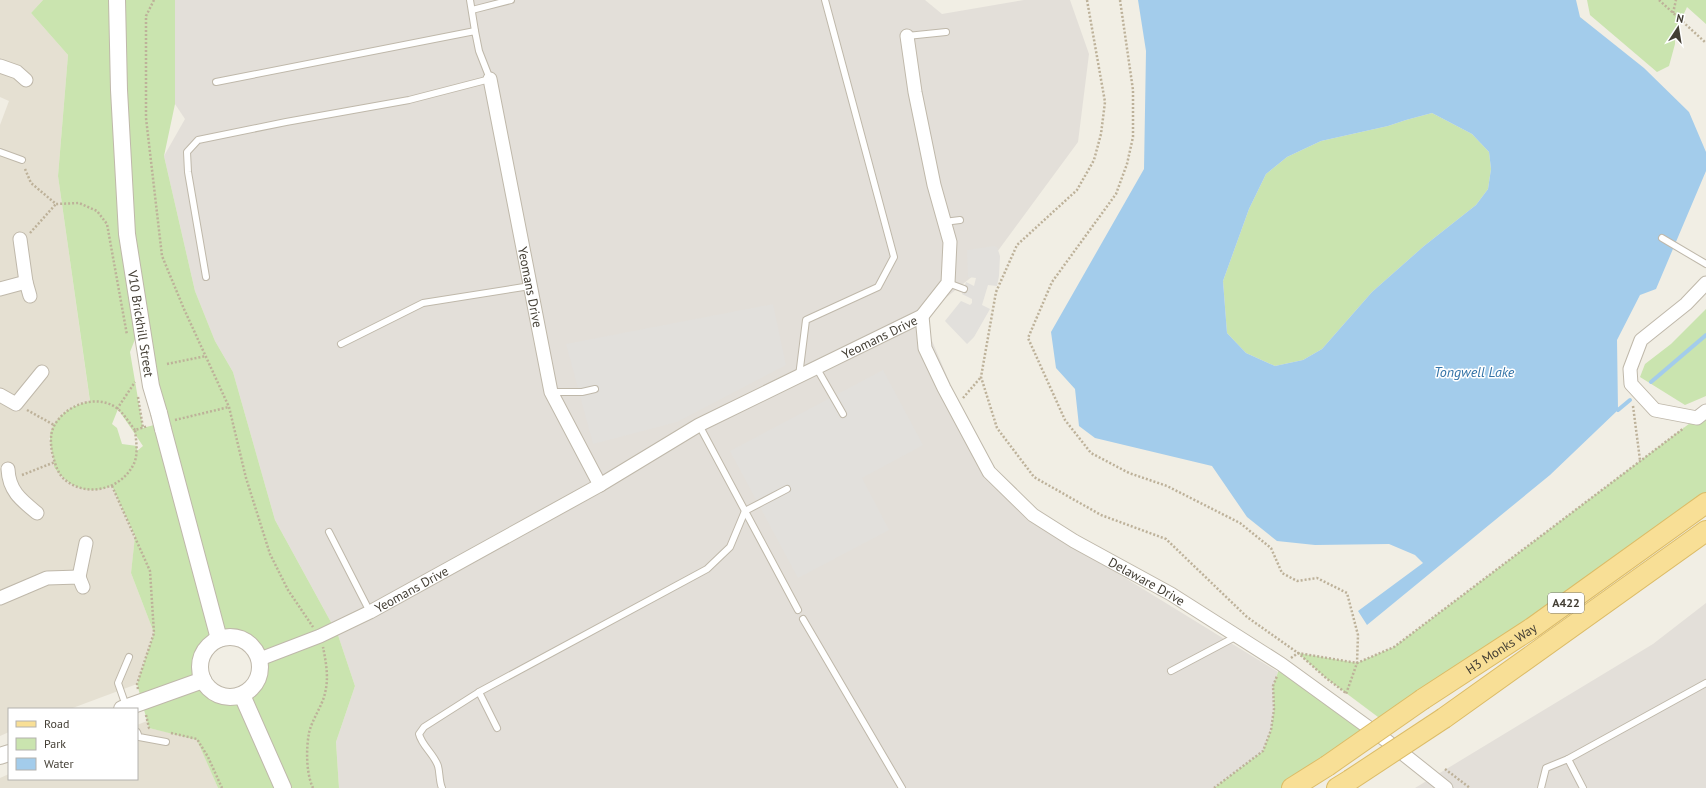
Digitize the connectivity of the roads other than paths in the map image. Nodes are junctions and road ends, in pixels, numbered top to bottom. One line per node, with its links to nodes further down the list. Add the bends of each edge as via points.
1 (117, 0): 53 (street, V10 Brickhill Street, via 127,234 151,386)
2 (470, 0): 5 (lane)
3 (511, 0): 5 (lane)
4 (825, 0): 32 (lane, via 894,257 878,286 806,320)
5 (472, 10): 6 (lane)
6 (475, 31): 10 (lane, via 479,51); 12 (lane)
7 (946, 32): 8 (lane)
8 (908, 36): 16 (street, via 917,100)
9 (0, 66): 11 (street, via 17,72)
10 (490, 79): 20 (lane, via 409,100 198,140 187,152); 24 (street, Yeomans Drive)
11 (26, 80)
12 (216, 82)
13 (0, 152): 14 (lane)
14 (22, 160)
15 (960, 220): 16 (lane)
16 (944, 222): 22 (street, via 950,242)
17 (1662, 238): 19 (lane)
18 (20, 239): 21 (street)
19 (1706, 264)
20 (206, 277)
21 (26, 282): 25 (street); 27 (street)
22 (948, 283): 26 (lane); 28 (street, Yeomans Drive)
23 (1706, 283): 37 (street, via 1686,304 1641,340 1630,369 1631,384 1655,410)
24 (530, 286): 29 (lane, via 423,303); 34 (street, Yeomans Drive)
25 (0, 289)
26 (964, 289)
27 (30, 296)
28 (922, 316): 30 (street, Yeomans Drive); 52 (street, Delaware Drive, via 925,348 989,472 1033,515 1074,541 1171,594)
29 (341, 344)
30 (816, 367): 32 (street, Yeomans Drive); 36 (lane)
31 (42, 372): 35 (street, via 16,404)
32 (799, 376): 38 (street, Yeomans Drive)
33 (595, 389): 34 (lane, via 582,392)
34 (551, 392): 40 (street, Yeomans Drive)
35 (0, 395)
36 (844, 414)
37 (1701, 415)
38 (699, 425): 40 (street, Yeomans Drive); 43 (lane)
39 (5, 478): 44 (street, via 18,498)
40 (600, 485): 50 (street, Yeomans Drive)
41 (787, 489): 43 (lane)
42 (1706, 503): 70 (main road, H3 Monks Way / A422, bridge, via 1532,628)
43 (745, 511): 49 (lane); 59 (lane, via 730,547 706,569)
44 (37, 513)
45 (1706, 531): 66 (main road, H3 Monks Way / A422, bridge, via 1444,718)
46 (330, 532): 50 (lane)
47 (86, 543): 48 (street, via 81,582 48,578)
48 (0, 598)
49 (798, 610)
50 (370, 612): 55 (street, Yeomans Drive, via 320,636)
51 (803, 619): 69 (lane)
52 (1237, 636): 56 (lane); 71 (street, Delaware Drive, via 1281,664 1387,741)
53 (219, 639): 55 (street, via 230,637 244,640 253,647); 57 (street, via 205,650 201,660)
54 (129, 657): 61 (lane, via 118,683)
55 (260, 659): 60 (street, via 257,681)
56 (1172, 671)
57 (203, 680): 60 (street, via 218,695); 61 (street)
58 (1706, 683): 65 (lane)
59 (479, 692): 62 (lane); 68 (lane, via 424,727 419,734 438,767)
60 (242, 695): 67 (street)
61 (125, 708)
62 (497, 728)
63 (138, 734): 64 (lane, via 139,737)
64 (166, 742)
65 (1568, 759): 72 (lane, via 1546,768); 73 (lane)
66 (1344, 784)
67 (283, 788)
68 (442, 788)
69 (902, 788)
70 (1292, 788)
71 (1446, 788)
72 (1541, 788)
73 (1583, 788)

